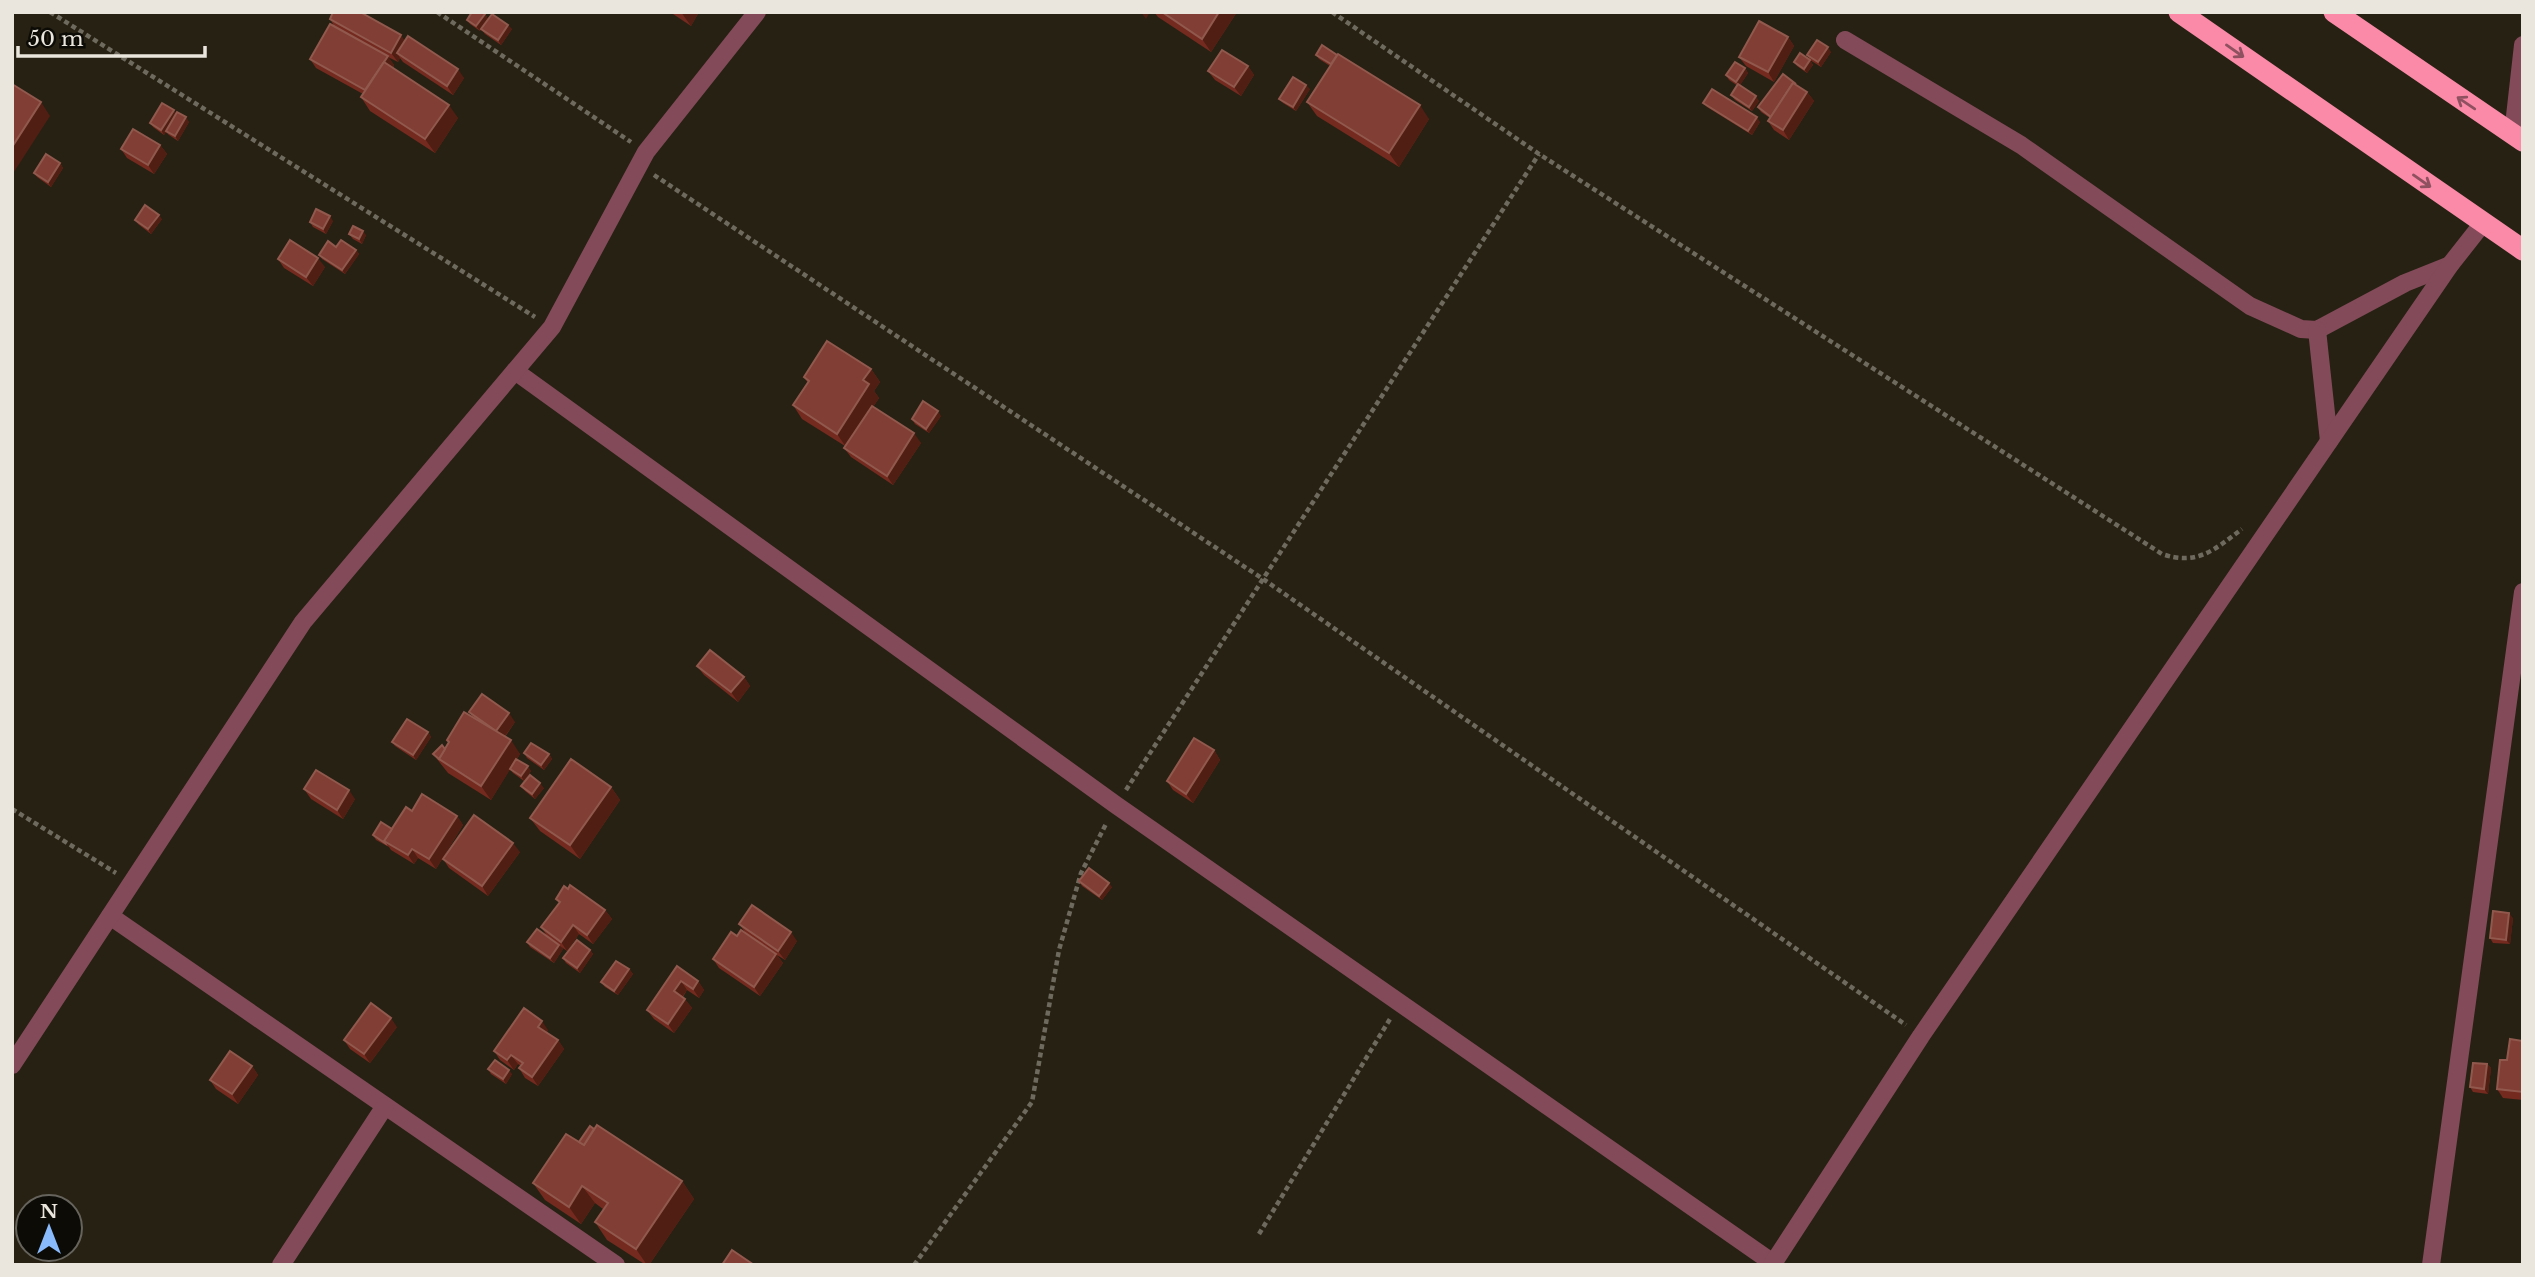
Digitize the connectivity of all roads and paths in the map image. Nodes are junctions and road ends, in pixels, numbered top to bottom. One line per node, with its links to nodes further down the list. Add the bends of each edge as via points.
1 (50, 12): 15 (path)
2 (437, 12): 10 (path)
3 (757, 12): 10 (street)
4 (1332, 12): 11 (path)
5 (2179, 12): 12 (highway, one-way to 12)
6 (2334, 12): 9 (highway, one-way to 6)
7 (1845, 40): 16 (street, via 2021,145 2250,306 2301,329)
8 (2523, 45): 9 (street)
9 (2518, 138)
10 (646, 152): 15 (street); 20 (path, via 650,172)
11 (1539, 154): 19 (path, via 2162,554 2178,559 2208,554); 20 (path)
12 (2483, 223): 13 (highway); 14 (street)
13 (2523, 250)
14 (2450, 265): 16 (street, via 2404,283); 18 (street)
15 (551, 327): 17 (street)
16 (2317, 330): 18 (street)
17 (515, 371): 22 (street); 24 (street, via 303,622)
18 (2329, 441): 27 (street)
19 (2249, 523)
20 (1263, 579): 22 (path); 27 (path)
21 (2523, 592): 35 (street)
22 (1116, 805): 26 (street); 34 (path, via 1081,873 1059,950 1032,1101)
23 (12, 809): 24 (path)
24 (132, 883): 25 (street)
25 (110, 916): 28 (street); 29 (street)
26 (1400, 1003): 30 (path); 31 (street)
27 (1921, 1036): 31 (street)
28 (12, 1065)
29 (385, 1106): 32 (street); 33 (street)
30 (1259, 1234)
31 (1772, 1264)
32 (281, 1265)
33 (616, 1265)
34 (914, 1265)
35 (2431, 1265)

